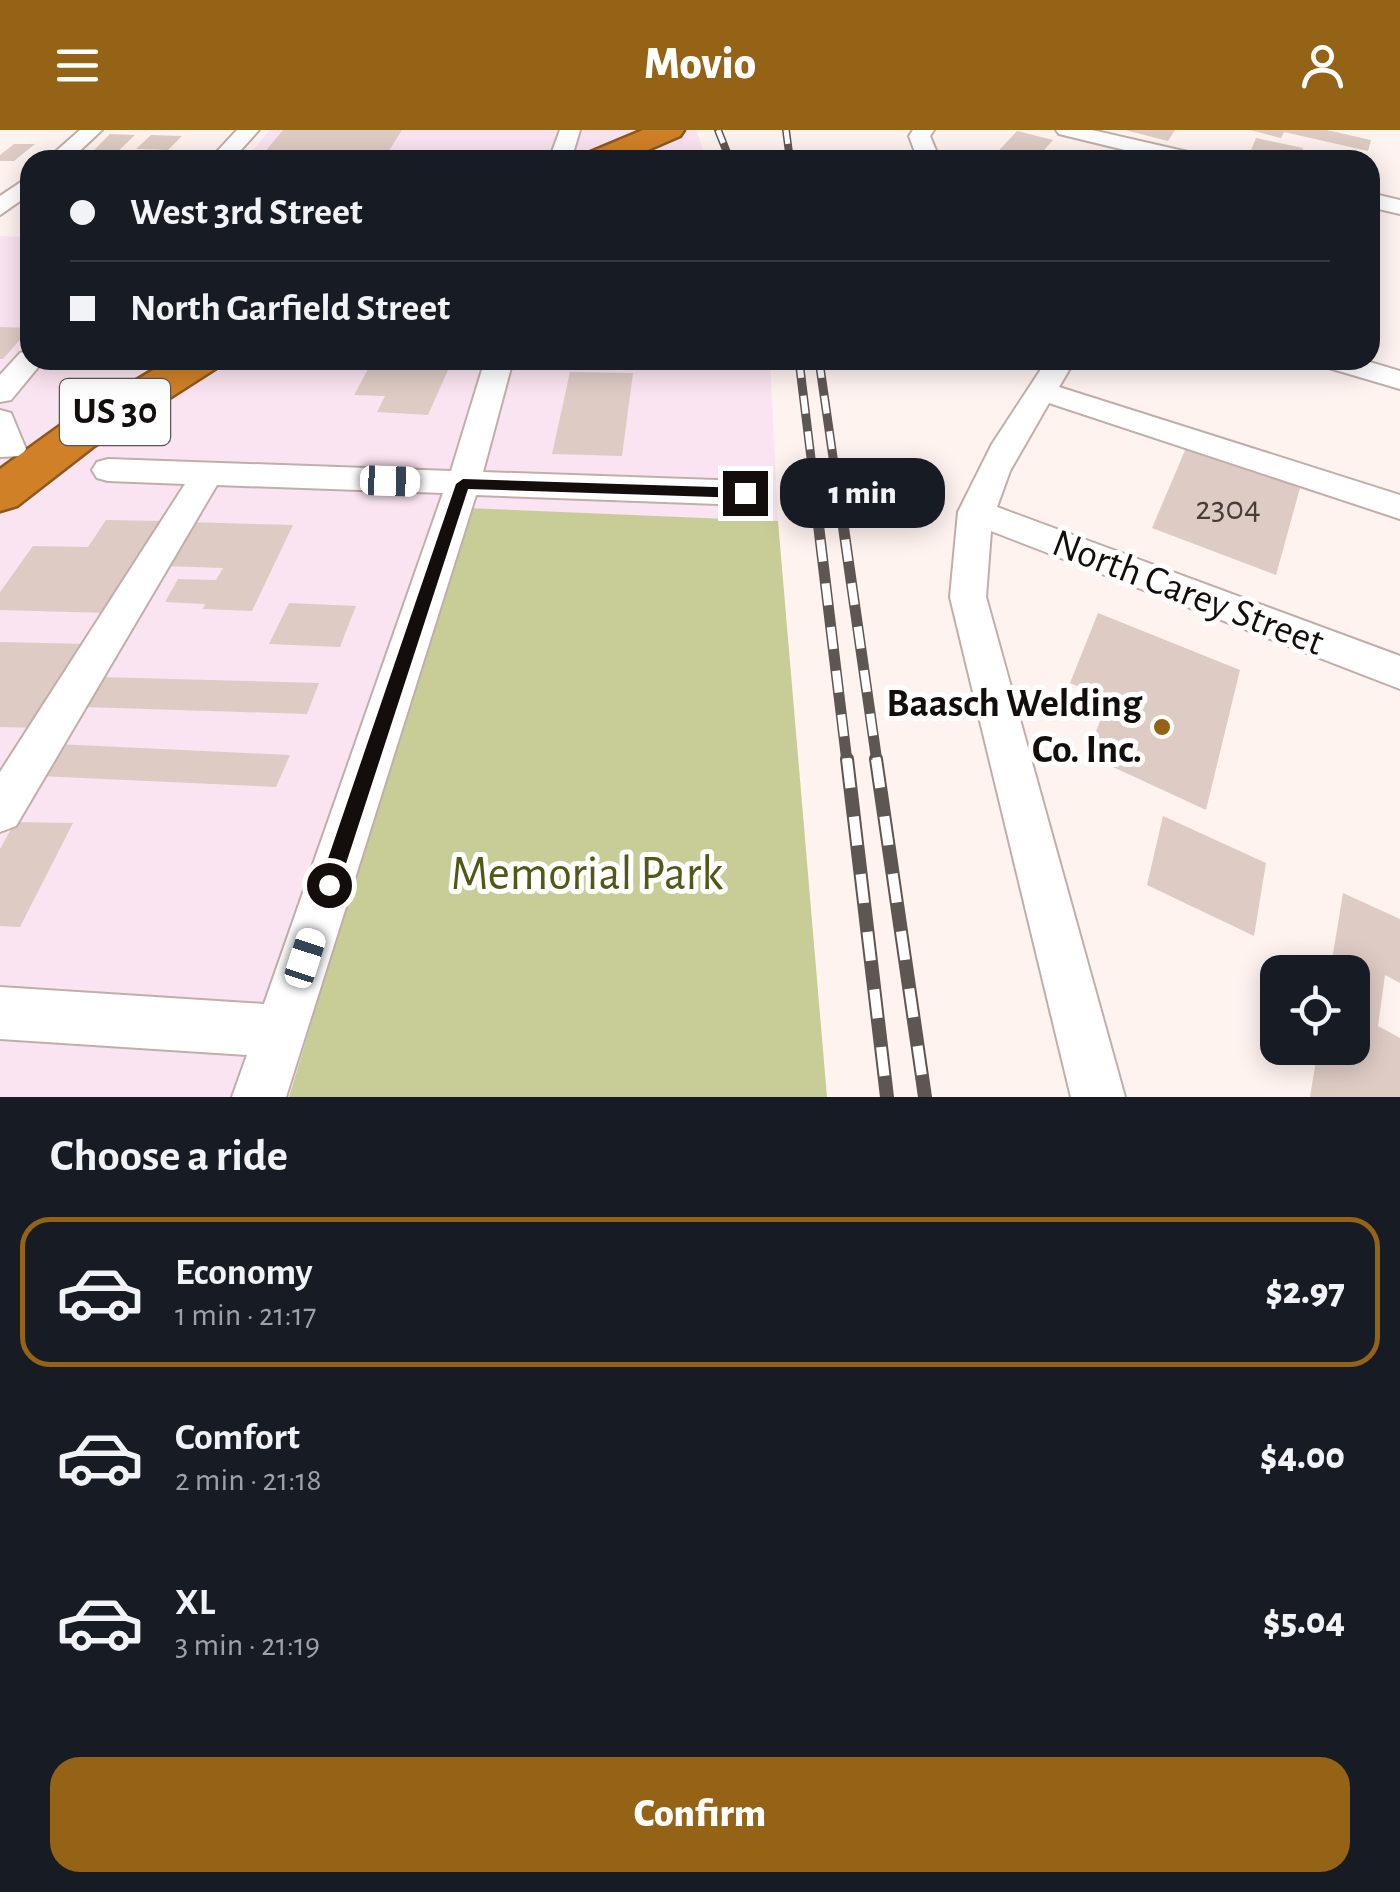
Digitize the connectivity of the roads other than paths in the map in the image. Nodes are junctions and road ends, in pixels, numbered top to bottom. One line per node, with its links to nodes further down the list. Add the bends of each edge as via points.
1 (92, 130): 5 (street)
2 (249, 130): 6 (street)
3 (1066, 130): 9 (street)
4 (682, 134): 7 (highway); 8 (highway)
5 (69, 150)
6 (230, 150)
7 (630, 150)
8 (658, 150)
9 (1161, 150)
10 (20, 191): 11 (street)
11 (0, 208)
12 (20, 370): 19 (street)
13 (136, 370): 20 (highway, US 30)
14 (183, 370): 20 (highway, US 30)
15 (496, 370): 23 (street)
16 (1366, 370): 18 (street)
17 (1052, 376): 25 (street); 26 (street)
18 (1400, 380)
19 (0, 393)
20 (9, 458)
21 (108, 470): 22 (street)
22 (207, 475): 23 (street); 28 (street)
23 (463, 484): 24 (street); 30 (street)
24 (745, 493)
25 (1400, 507)
26 (975, 512): 27 (street, North Carey Street); 32 (street, via 968,597)
27 (1400, 674)
28 (0, 811)
29 (0, 1013): 30 (street)
30 (281, 1031): 31 (street)
31 (259, 1097)
32 (1098, 1097)

